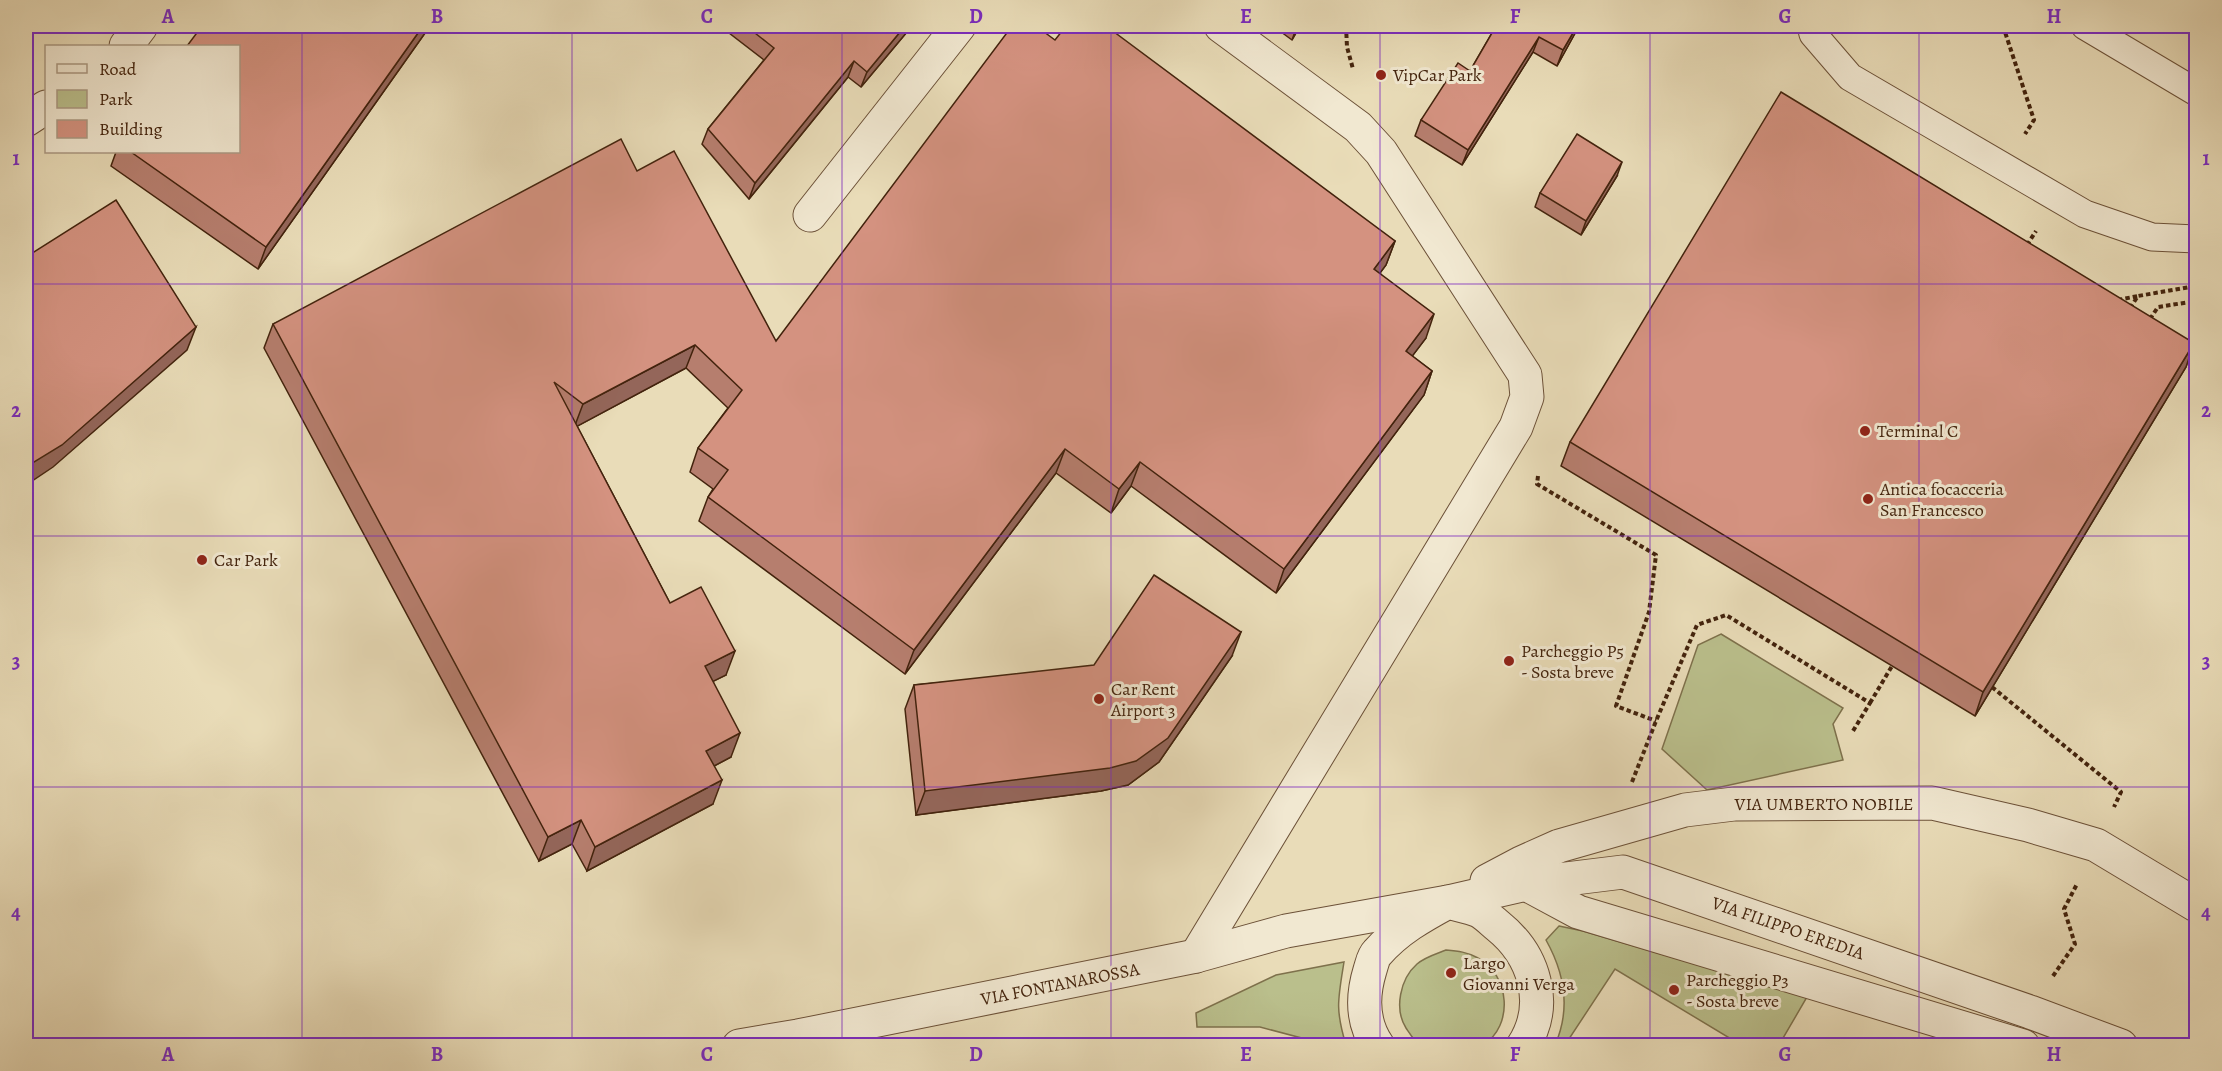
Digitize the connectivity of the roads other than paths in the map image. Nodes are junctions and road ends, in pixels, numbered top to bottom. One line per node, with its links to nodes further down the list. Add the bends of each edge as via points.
1 (141, 26): 6 (street)
2 (959, 26): 10 (street)
3 (1221, 26): 15 (street, via 1358,127 1381,152 1525,375 1527,397 1516,427)
4 (1811, 26): 11 (lane, via 1813,34 1850,77 2085,214 2152,237)
5 (2085, 26): 7 (lane)
6 (127, 45)
7 (2196, 92)
8 (45, 108): 9 (street)
9 (26, 120)
10 (810, 215)
11 (2196, 238)
12 (1526, 884): 13 (street, VIA FILIPPO EREDIA); 19 (street, via 1578,912); 20 (street, VIA FILIPPO EREDIA, via 1623,872)
13 (1448, 902): 14 (street, VIA UMBERTO NOBILE, via 1559,846 1686,810 1734,804 1932,804 2096,845); 15 (street, VIA FONTANAROSSA, via 1286,931); 17 (street, via 1413,920 1375,955 1364,988 1368,1025); 18 (street, via 1480,912 1524,953 1535,981 1537,1006)
14 (2196, 905)
15 (1196, 956): 16 (street, VIA FONTANAROSSA)
16 (739, 1046)
17 (1378, 1046)
18 (1523, 1046)
19 (2023, 1046)
20 (2121, 1046)

